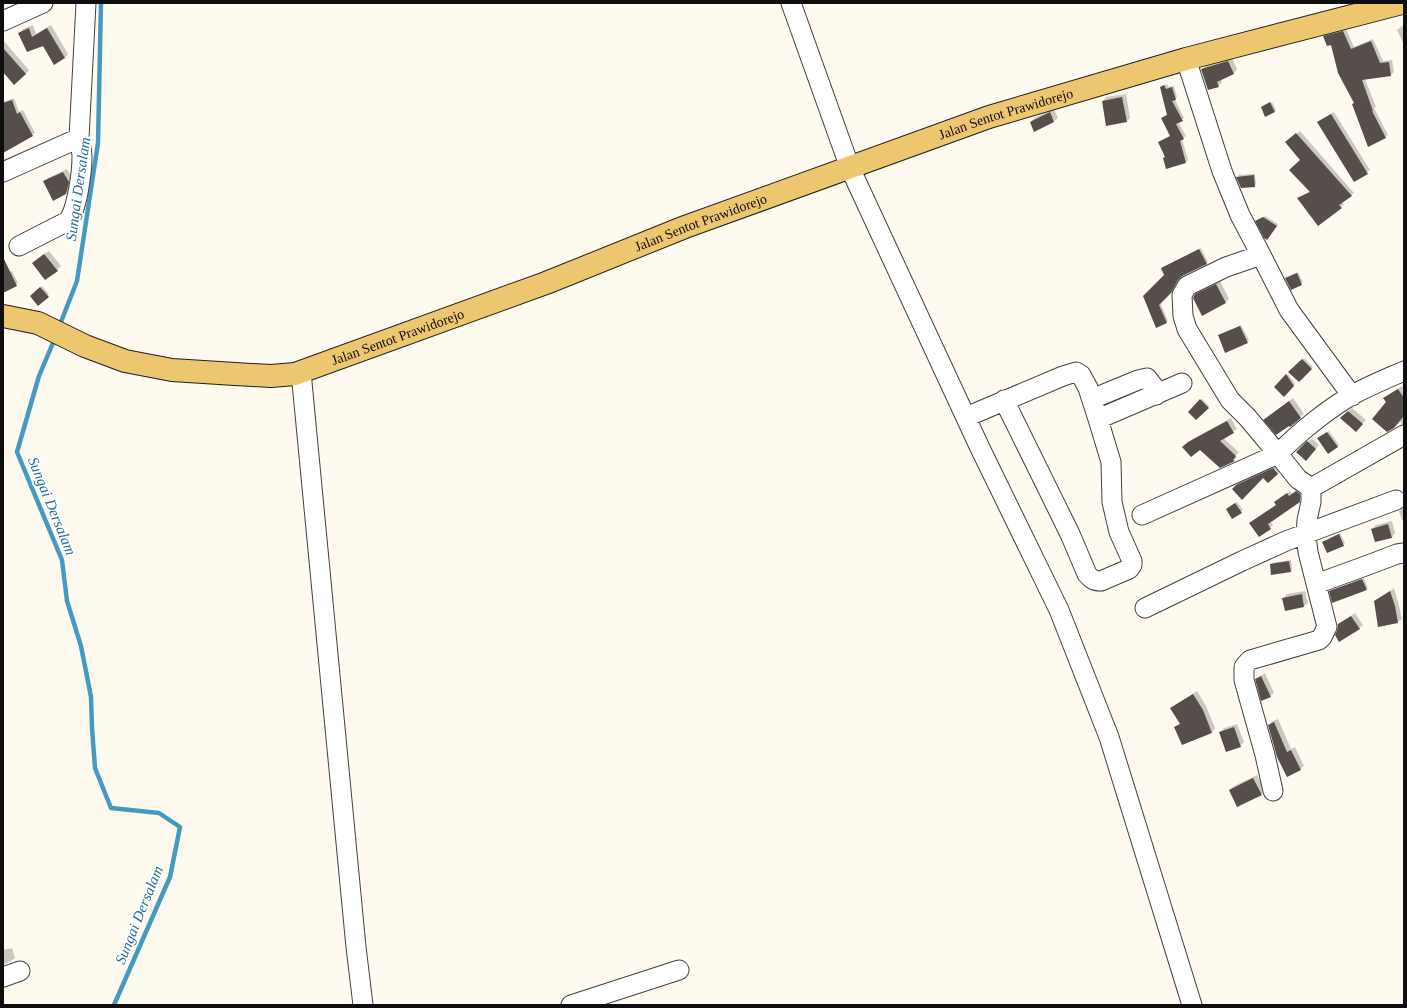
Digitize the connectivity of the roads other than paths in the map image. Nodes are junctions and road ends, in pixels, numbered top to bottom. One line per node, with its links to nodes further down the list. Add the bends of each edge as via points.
1 (43, 3): 5 (street)
2 (86, 3): 7 (street)
3 (791, 3): 8 (street)
4 (1401, 3): 6 (main road, Jalan Sentot Prawidorejo)
5 (3, 21)
6 (1186, 59): 8 (main road, Jalan Sentot Prawidorejo, via 989,117); 11 (street, via 1222,171 1240,215)
7 (80, 138): 9 (street); 10 (street, via 82,157 79,188 72,216 68,221)
8 (850, 168): 14 (main road, Jalan Sentot Prawidorejo, via 685,227 546,283); 20 (street)
9 (3, 172)
10 (19, 246)
11 (1261, 255): 17 (street, via 1289,310); 23 (street, via 1226,267 1187,286 1182,295 1183,316 1187,330 1230,400)
12 (3, 316): 14 (main road, Jalan Sentot Prawidorejo, via 38,323 85,346 125,361 172,370 271,376)
13 (1404, 371): 17 (street)
14 (301, 372): 33 (street)
15 (1182, 383): 16 (street)
16 (1156, 395): 18 (street, via 1147,378); 21 (street)
17 (1352, 396): 23 (street, via 1288,443)
18 (1092, 399): 19 (street, via 1084,380 1076,372); 21 (street)
19 (1004, 400): 20 (street); 21 (street, via 1087,574 1096,581 1101,581 1129,568 1132,561 1117,525 1112,502 1111,462)
20 (966, 417): 35 (street, via 1059,610 1109,737)
21 (1098, 419)
22 (1404, 435): 24 (street)
23 (1278, 454): 24 (street, via 1298,479); 26 (street)
24 (1311, 488): 27 (street)
25 (1396, 500): 27 (street)
26 (1142, 515)
27 (1306, 535): 29 (street); 30 (street, via 1242,561)
28 (1404, 553): 29 (street)
29 (1316, 584): 31 (street, via 1327,627 1322,637 1250,660 1244,668 1244,680 1266,755)
30 (1145, 608)
31 (1273, 790)
32 (679, 970): 34 (street)
33 (363, 1005)
34 (571, 1005)
35 (1192, 1005)

